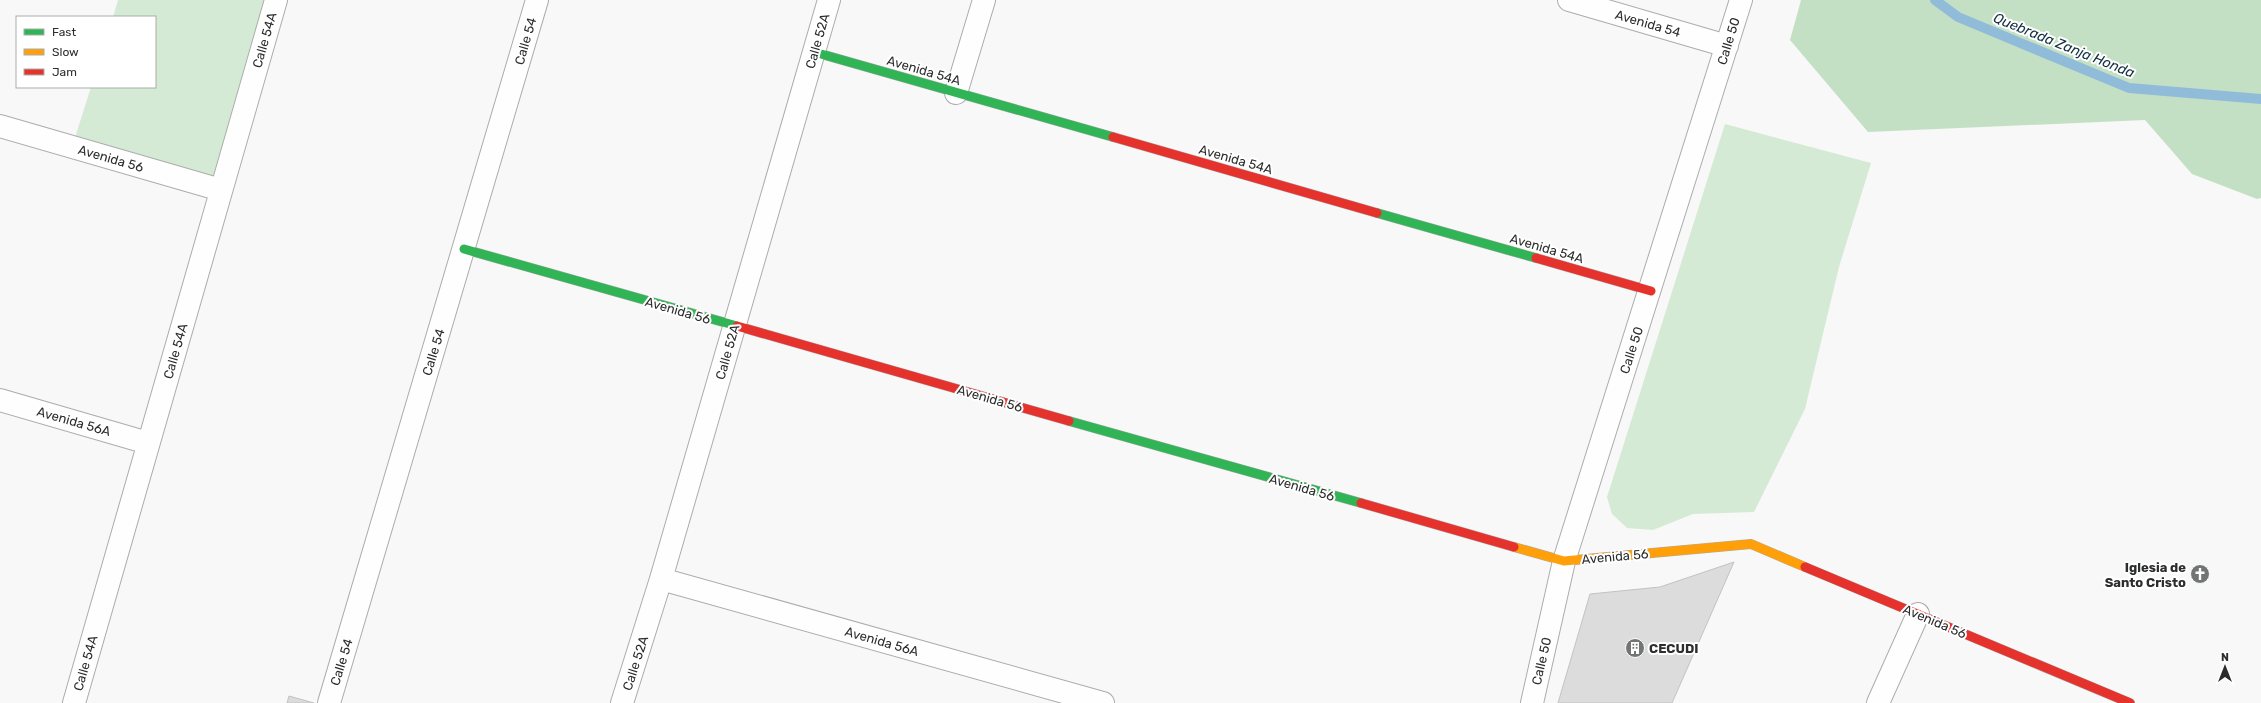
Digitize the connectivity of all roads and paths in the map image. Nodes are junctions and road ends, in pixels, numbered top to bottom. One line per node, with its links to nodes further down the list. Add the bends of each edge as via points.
1 (276, 0): 11 (street, Calle 54A)
2 (537, 0): 12 (street, Calle 54)
3 (829, 0): 8 (street, Calle 52A)
4 (984, 0): 9 (street)
5 (1569, 0): 7 (street, Avenida 54)
6 (1741, 0): 7 (street, Calle 50)
7 (1727, 46): 13 (street, Calle 50)
8 (814, 52): 9 (street, Avenida 54A); 14 (street, Calle 52A)
9 (956, 93): 13 (street, Avenida 54A)
10 (0, 126): 11 (street, Avenida 56)
11 (221, 190): 16 (street, Calle 54A)
12 (464, 249): 14 (street, Avenida 56); 21 (street, Calle 54)
13 (1650, 291): 17 (street, Calle 50)
14 (735, 326): 17 (street, Avenida 56); 18 (street, Calle 52A)
15 (0, 400): 16 (street, Avenida 56A)
16 (148, 443): 20 (street, Calle 54A)
17 (1564, 561): 19 (street, Avenida 56, via 1751,544); 24 (street, Calle 50)
18 (662, 579): 22 (street, Calle 52A); 23 (street, Avenida 56A)
19 (1918, 614): 25 (street); 26 (street, Avenida 56)
20 (74, 703)
21 (329, 703)
22 (622, 703)
23 (1103, 703)
24 (1532, 703)
25 (1878, 703)
26 (2130, 703)

